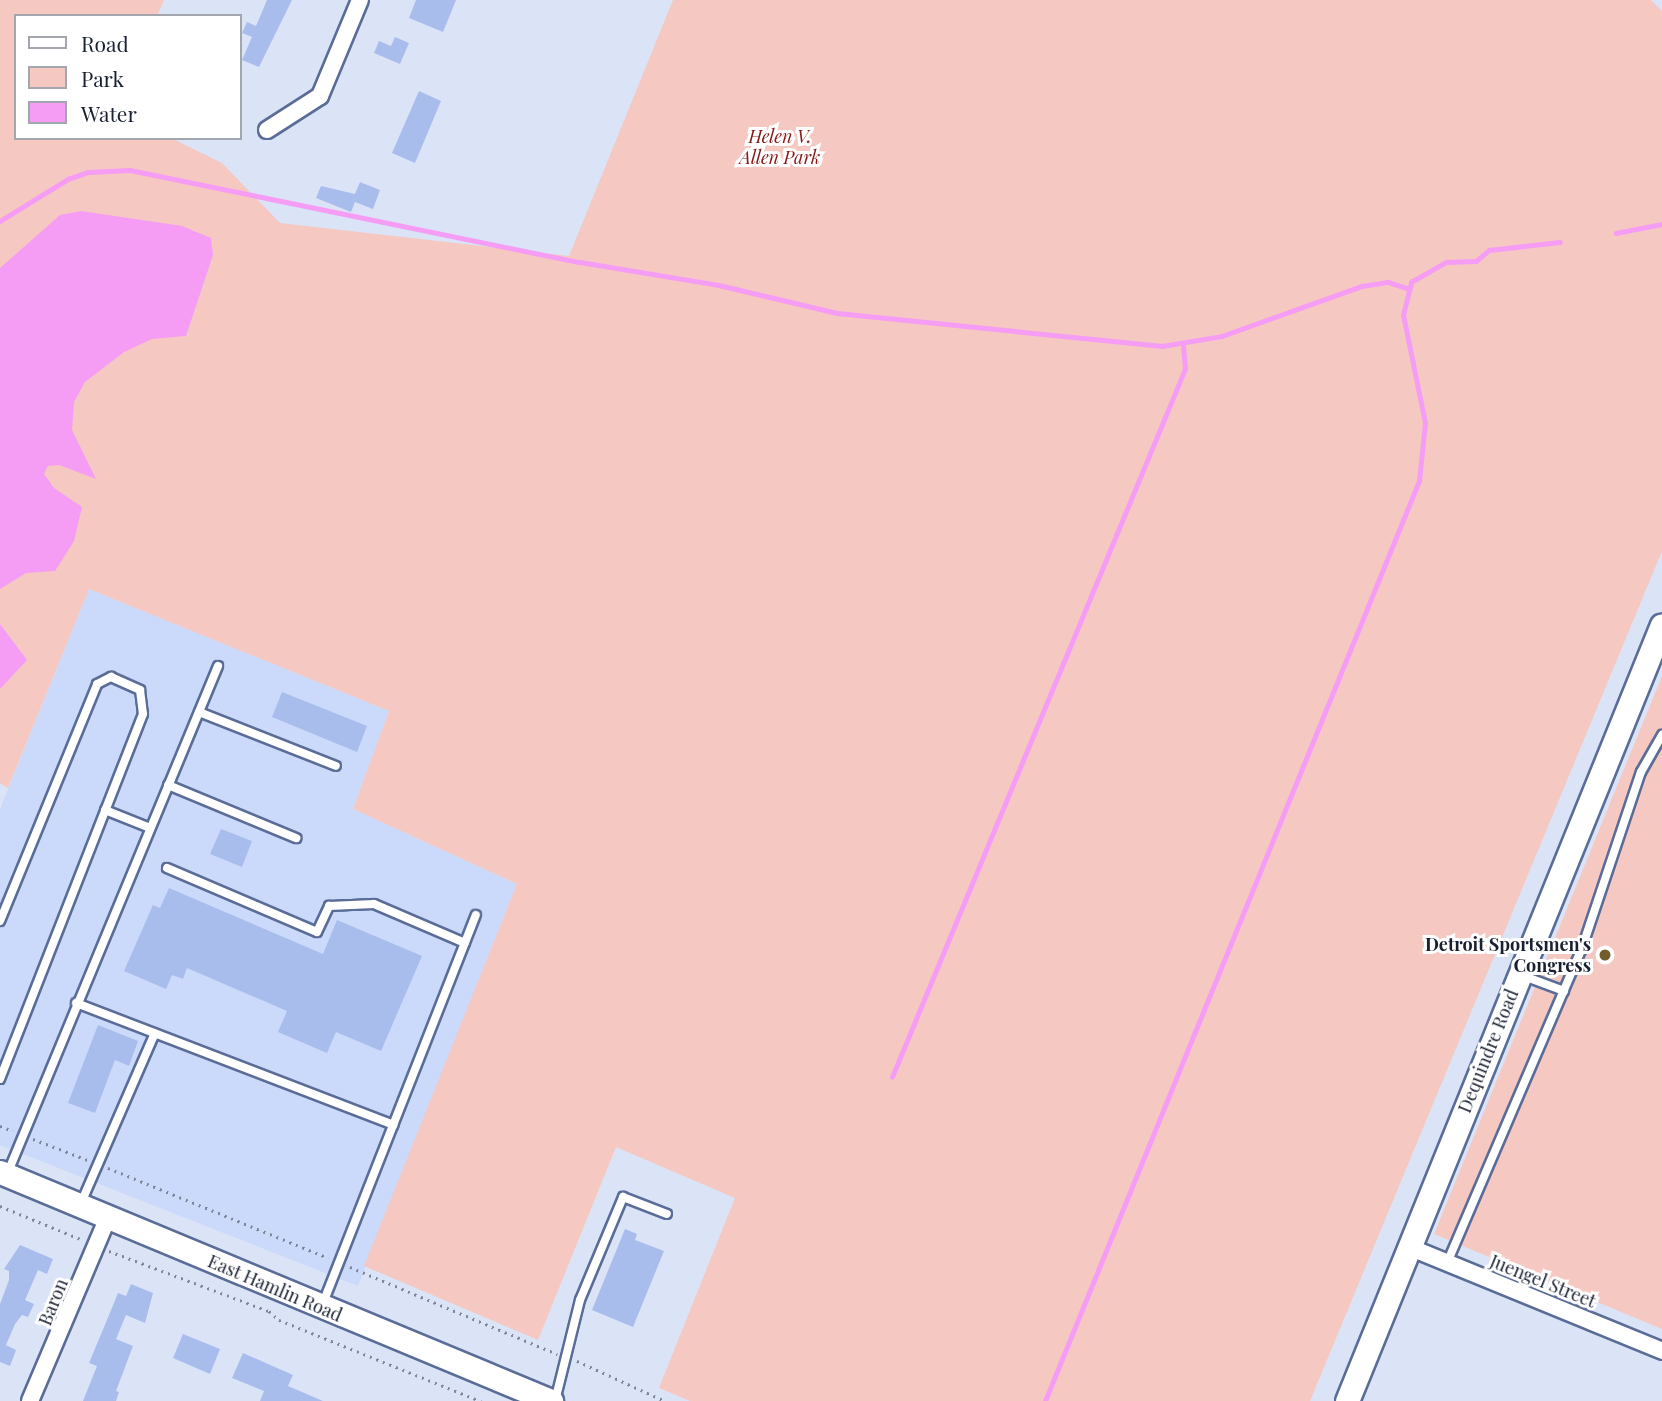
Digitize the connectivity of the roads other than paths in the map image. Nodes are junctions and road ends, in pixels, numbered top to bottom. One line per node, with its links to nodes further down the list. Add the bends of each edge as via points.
1 (360, 0): 2 (street, via 320,96)
2 (267, 130)
3 (1662, 625): 16 (main road, Dequindre Road)
4 (218, 666): 5 (lane)
5 (199, 712): 7 (lane); 8 (lane)
6 (1662, 735): 17 (lane, via 1641,772)
7 (336, 765)
8 (168, 785): 10 (lane); 11 (lane)
9 (105, 810): 10 (lane); 14 (lane, via 143,714 140,690 111,677 97,684 88,699); 20 (lane)
10 (150, 828): 18 (lane)
11 (296, 838)
12 (167, 869): 15 (lane, via 317,932 329,906 374,904)
13 (476, 915): 15 (lane)
14 (0, 921)
15 (465, 943): 21 (lane)
16 (1519, 974): 17 (lane); 26 (main road, Dequindre Road)
17 (1564, 991): 27 (lane)
18 (76, 1003): 19 (lane); 22 (lane)
19 (155, 1033): 21 (lane); 23 (lane)
20 (0, 1079)
21 (393, 1125): 28 (lane)
22 (3, 1174): 23 (main road, East Hamlin Road)
23 (80, 1206): 25 (main road, East Hamlin Road)
24 (667, 1214): 31 (lane, via 623,1197 580,1300)
25 (108, 1217): 28 (main road, East Hamlin Road); 30 (street, Baron)
26 (1409, 1247): 27 (street, Juengel Street); 32 (main road, Dequindre Road)
27 (1447, 1263): 29 (street, Juengel Street)
28 (321, 1307): 31 (main road, East Hamlin Road)
29 (1662, 1351)
30 (30, 1401)
31 (553, 1401)
32 (1347, 1401)

